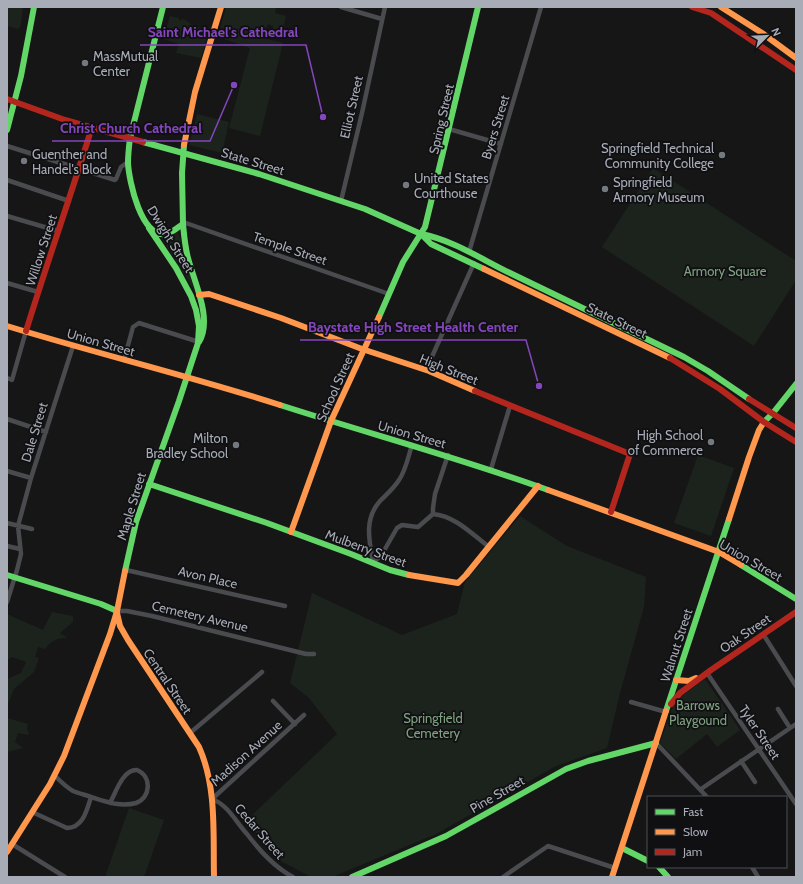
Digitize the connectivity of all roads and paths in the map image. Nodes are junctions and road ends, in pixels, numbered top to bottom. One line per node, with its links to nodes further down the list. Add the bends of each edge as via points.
1 (34, 7): 14 (main road)
2 (163, 7): 18 (main road, Dwight Street)
3 (221, 7): 21 (main road, Maple Street, via 192,109)
4 (341, 7): 10 (street)
5 (385, 7): 10 (street, Elliot Street)
6 (478, 7): 16 (main road, Spring Street)
7 (541, 7): 19 (street, Byers Street)
8 (694, 7): 12 (main road, via 719,18)
9 (720, 7): 11 (main road)
10 (382, 19): 26 (street, Elliot Street)
11 (796, 58)
12 (796, 70)
13 (7, 100): 14 (main road, State Street)
14 (14, 102): 15 (main road, State Street); 17 (main road)
15 (92, 127): 18 (main road, State Street); 23 (main road, Willow Street)
16 (449, 128): 19 (street); 31 (main road, Spring Street, via 425,227)
17 (7, 130)
18 (130, 138): 21 (main road, State Street); 22 (main road, Dwight Street)
19 (501, 144): 32 (street, Byers Street)
20 (7, 146): 23 (street)
21 (183, 152): 26 (main road, State Street); 28 (main road, Maple Street)
22 (128, 162): 23 (street, via 121,166 114,180); 29 (main road, Dwight Street, via 133,191)
23 (79, 170): 25 (main road, Willow Street)
24 (7, 180): 25 (street)
25 (68, 201): 30 (main road, Willow Street)
26 (341, 201): 31 (main road, State Street, via 378,214)
27 (7, 216): 30 (street)
28 (183, 223): 29 (main road, via 165,234); 36 (street, Temple Street); 37 (main road, Maple Street, via 187,252)
29 (149, 228): 40 (main road, Dwight Street, via 189,289 196,311)
30 (58, 231): 35 (main road, Willow Street)
31 (421, 234): 32 (main road, State Street); 33 (main road, State Street, via 431,244); 36 (main road, School Street, via 411,247)
32 (469, 252): 45 (main road, State Street)
33 (474, 263): 44 (street); 48 (main road, State Street, via 670,358)
34 (7, 283): 35 (street)
35 (39, 290): 39 (main road, Willow Street)
36 (389, 294): 42 (main road, School Street)
37 (199, 295): 40 (main road, Maple Street, via 204,315 204,335); 42 (main road, High Street, via 209,294)
38 (7, 326): 39 (main road, Union Street)
39 (26, 331): 41 (main road, Union Street); 47 (street, Willow Street)
40 (199, 342): 43 (street, via 139,323 133,327); 46 (main road, Maple Street)
41 (73, 346): 43 (main road, Union Street); 56 (street, Dale Street)
42 (363, 349): 44 (main road, High Street); 53 (main road, School Street)
43 (124, 360): 46 (main road, Union Street)
44 (426, 370): 50 (main road, High Street)
45 (708, 371): 48 (main road); 51 (main road, State Street, via 740,394)
46 (186, 378): 53 (main road, Union Street); 63 (main road, Maple Street)
47 (9, 379)
48 (703, 379): 54 (main road, State Street)
49 (796, 384): 51 (main road)
50 (510, 406): 60 (street); 65 (main road, High Street, via 630,454)
51 (774, 413): 54 (main road); 55 (main road, State Street)
52 (7, 419): 56 (street)
53 (330, 421): 58 (main road, Union Street); 70 (main road, School Street)
54 (764, 422): 57 (main road, State Street); 74 (main road, Walnut Street, via 758,432)
55 (796, 428)
56 (46, 432): 62 (street, Dale Street)
57 (796, 442)
58 (412, 445): 59 (main road, Union Street); 75 (street, via 399,481 371,515 368,533)
59 (448, 455): 60 (main road, Union Street); 66 (street, via 435,494)
60 (491, 469): 64 (main road, Union Street)
61 (7, 471): 62 (street)
62 (31, 478): 68 (street, Dale Street)
63 (149, 484): 70 (main road, Mulberry Street); 76 (main road, Maple Street, via 134,529)
64 (538, 486): 65 (main road, Union Street); 72 (main road, Mulberry Street)
65 (611, 512): 74 (main road, Union Street)
66 (433, 514): 72 (street, via 450,518); 75 (street, via 418,527 397,528 381,556)
67 (7, 523): 68 (street)
68 (18, 526): 69 (street); 73 (street)
69 (32, 529)
70 (291, 532): 75 (main road, Mulberry Street)
71 (7, 546): 73 (street)
72 (489, 547): 75 (main road, Mulberry Street, via 458,583 400,572)
73 (20, 549): 78 (street)
74 (719, 552): 79 (main road, Union Street); 88 (main road, Walnut Street)
75 (373, 562)
76 (126, 570): 81 (street, Avon Place); 82 (main road, Maple Street)
77 (7, 575): 78 (main road)
78 (15, 577): 80 (street); 82 (main road)
79 (796, 600)
80 (7, 602)
81 (285, 606)
82 (117, 611): 85 (street, Cemetery Avenue, via 152,616); 98 (main road, Central Street, via 120,626 128,640); 102 (main road, Maple Street, via 82,710)
83 (796, 612): 84 (main road, Oak Street)
84 (763, 634): 87 (main road, Oak Street); 89 (street)
85 (314, 654)
86 (262, 672): 98 (street)
87 (707, 673): 88 (main road, Oak Street, via 689,681); 93 (main road, Oak Street, via 676,697); 100 (street, Tyler Street)
88 (676, 680): 93 (main road, Walnut Street)
89 (796, 686)
90 (273, 701): 95 (street, Madison Avenue)
91 (631, 702): 93 (street)
92 (778, 709): 97 (street)
93 (666, 712): 99 (main road, Walnut Street)
94 (304, 715): 95 (street, Madison Avenue)
95 (295, 724): 107 (street, Madison Avenue)
96 (796, 724): 97 (street)
97 (790, 728): 100 (street)
98 (190, 733): 107 (main road, Central Street, via 205,760)
99 (656, 743): 104 (street); 112 (main road, Walnut Street); 121 (main road, Pine Street, via 566,769 436,841)
100 (758, 749): 101 (street); 109 (street, Tyler Street)
101 (741, 761): 103 (street); 104 (street)
102 (54, 775): 106 (street, via 72,790); 110 (main road, Maple Street)
103 (755, 782)
104 (700, 789): 105 (street)
105 (706, 796)
106 (91, 797): 108 (street); 110 (street, via 83,818 78,826 72,828)
107 (212, 799): 118 (main road, Central Street); 120 (street, Cedar Street, via 223,805 271,862)
108 (110, 803): 108 (street, via 131,804 142,800 148,788 144,774 137,770 129,772)
109 (796, 804)
110 (32, 812): 111 (main road, Maple Street)
111 (12, 844): 113 (main road, Maple Street); 119 (street)
112 (622, 848): 114 (main road); 115 (main road, Walnut Street)
113 (7, 852)
114 (647, 860)
115 (615, 868): 122 (street, via 548,846); 123 (main road, Walnut Street)
116 (660, 868): 124 (main road)
117 (753, 868): 125 (street)
118 (215, 875)
119 (65, 877)
120 (293, 877)
121 (352, 877)
122 (503, 877)
123 (612, 877)
124 (668, 877)
125 (758, 877)

